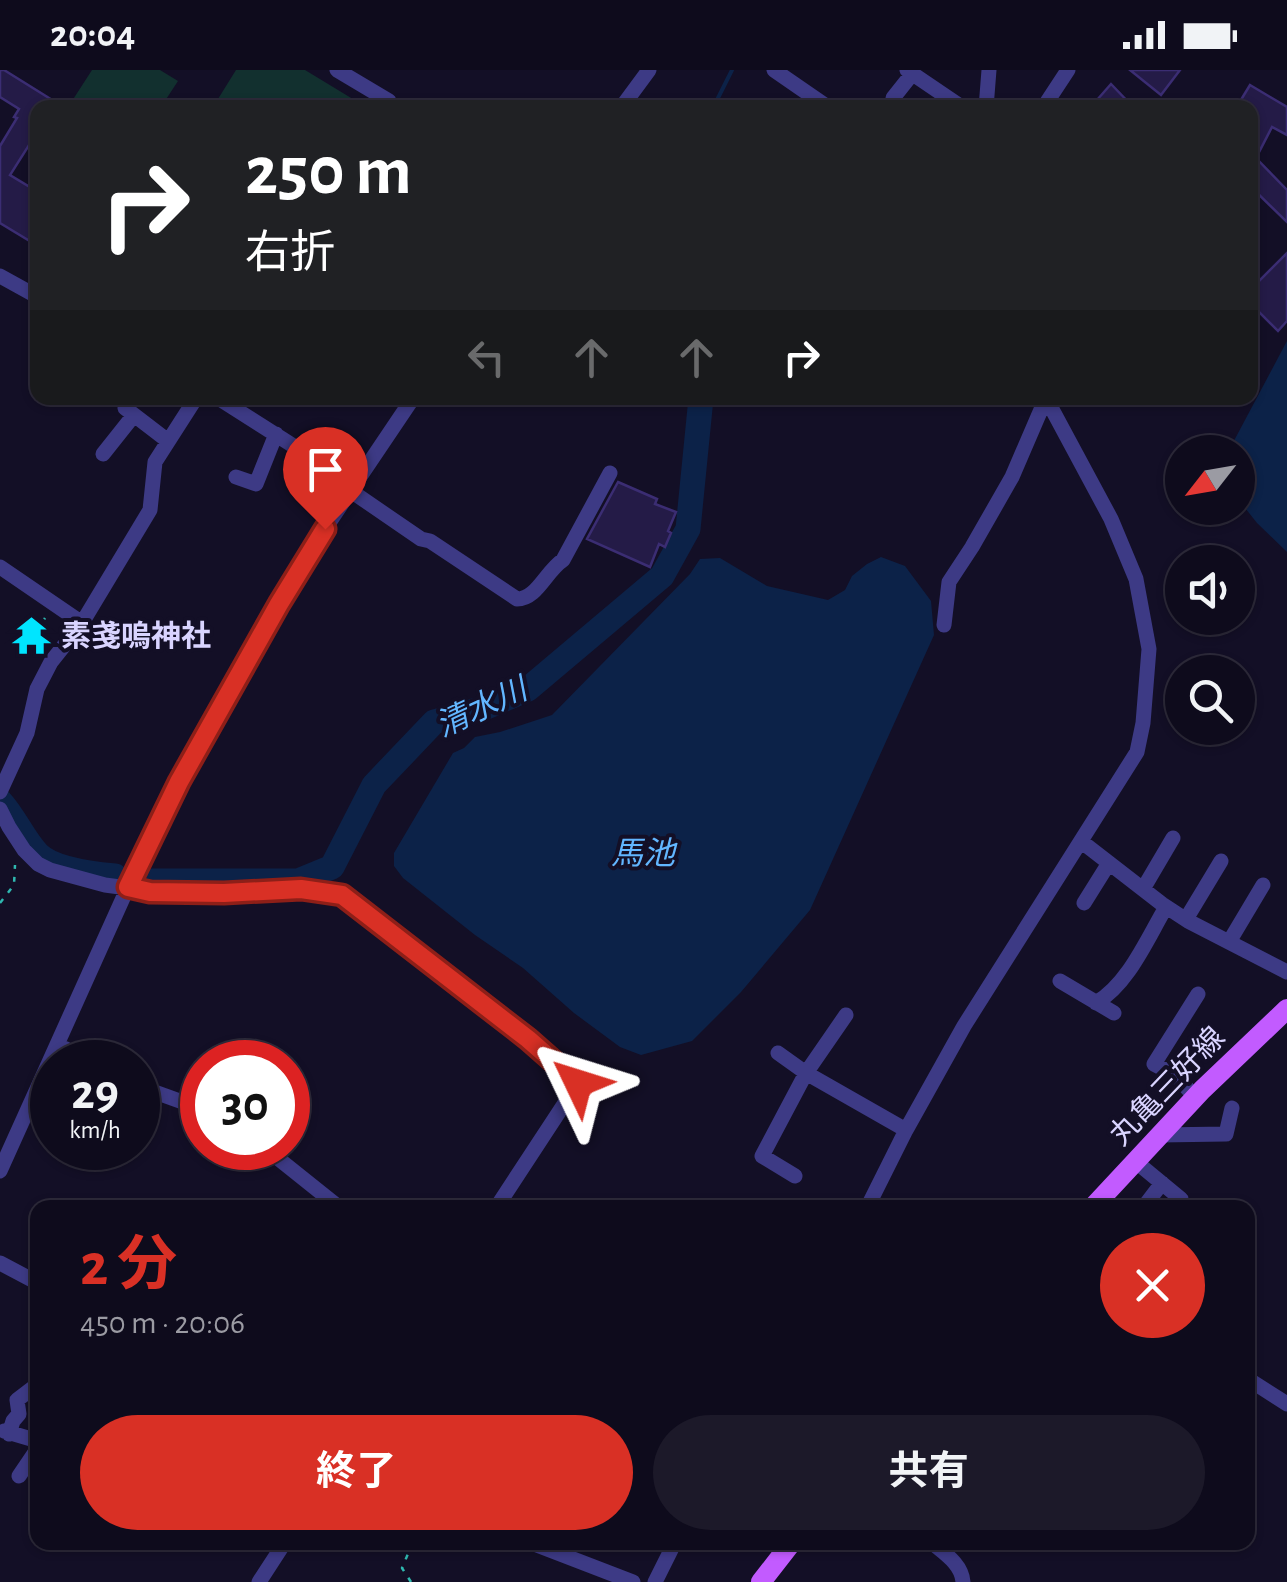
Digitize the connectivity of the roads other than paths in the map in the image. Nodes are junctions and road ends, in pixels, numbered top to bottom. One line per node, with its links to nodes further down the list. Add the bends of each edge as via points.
1 (337, 70): 8 (street)
2 (649, 70): 9 (street)
3 (989, 70): 12 (street)
4 (1068, 70): 13 (street)
5 (778, 71): 10 (street)
6 (909, 72): 7 (street); 11 (street)
7 (893, 98)
8 (388, 100)
9 (627, 100)
10 (819, 100)
11 (951, 100)
12 (987, 100)
13 (1048, 100)
14 (0, 276): 15 (street)
15 (30, 293)
16 (191, 405): 22 (street)
17 (229, 405): 21 (street)
18 (408, 405): 26 (street)
19 (1043, 405): 29 (street, via 1012,477 949,582)
20 (1050, 405): 33 (street, via 1125,550 1149,649 1137,752)
21 (276, 434): 25 (street, via 256,484); 26 (street)
22 (168, 441): 23 (street, via 129,411); 28 (street, via 156,462 150,510)
23 (103, 454)
24 (610, 473): 26 (street, via 563,560 523,600 421,539)
25 (236, 477)
26 (353, 488): 37 (street, via 211,725)
27 (0, 567): 28 (street)
28 (82, 623): 30 (street, via 37,689 27,734)
29 (944, 625)
30 (1, 786)
31 (0, 810): 37 (street, via 38,864)
32 (1173, 838): 38 (street)
33 (1082, 842): 35 (street); 56 (street)
34 (1222, 861): 41 (street)
35 (1110, 863): 38 (street); 39 (street)
36 (1263, 885): 42 (street)
37 (128, 887): 50 (street); 65 (street, via 342,895 528,1039 578,1083)
38 (1143, 889): 40 (street)
39 (1084, 903)
40 (1166, 907): 41 (street); 46 (street, via 1125,974)
41 (1186, 919): 42 (street)
42 (1229, 942): 43 (street)
43 (1287, 972)
44 (1060, 982): 46 (street)
45 (1198, 994): 53 (street, via 1160,1040 1154,1064)
46 (1096, 1003): 48 (street)
47 (1287, 1009): 53 (main road, 丸亀三好線)
48 (1114, 1014)
49 (846, 1015): 52 (street)
50 (60, 1040)
51 (778, 1053): 52 (street)
52 (806, 1072): 56 (street); 61 (street, via 762,1156)
53 (1195, 1096): 57 (main road, 丸亀三好線)
54 (30, 1106): 60 (street)
55 (1232, 1108): 57 (street, via 1226,1134)
56 (906, 1130): 66 (street)
57 (1159, 1134): 58 (main road, 丸亀三好線)
58 (1135, 1161): 62 (street); 67 (main road, 丸亀三好線)
59 (292, 1170): 64 (street)
60 (0, 1171)
61 (795, 1176)
62 (1162, 1183): 63 (street); 68 (street)
63 (1181, 1199)
64 (330, 1200)
65 (501, 1200)
66 (871, 1200)
67 (1099, 1200)
68 (1149, 1200)
69 (0, 1263): 70 (street)
70 (30, 1279)
71 (1255, 1383): 73 (street)
72 (30, 1390): 74 (street, via 17,1400 19,1414)
73 (1287, 1404)
74 (4, 1431): 75 (street)
75 (30, 1442)
76 (30, 1458): 77 (street)
77 (19, 1476)
78 (280, 1550): 83 (street)
79 (550, 1550): 84 (street)
80 (670, 1550): 85 (street)
81 (786, 1550): 86 (main road)
82 (940, 1550): 87 (street)
83 (258, 1582)
84 (633, 1582)
85 (654, 1582)
86 (761, 1582)
87 (962, 1582)

